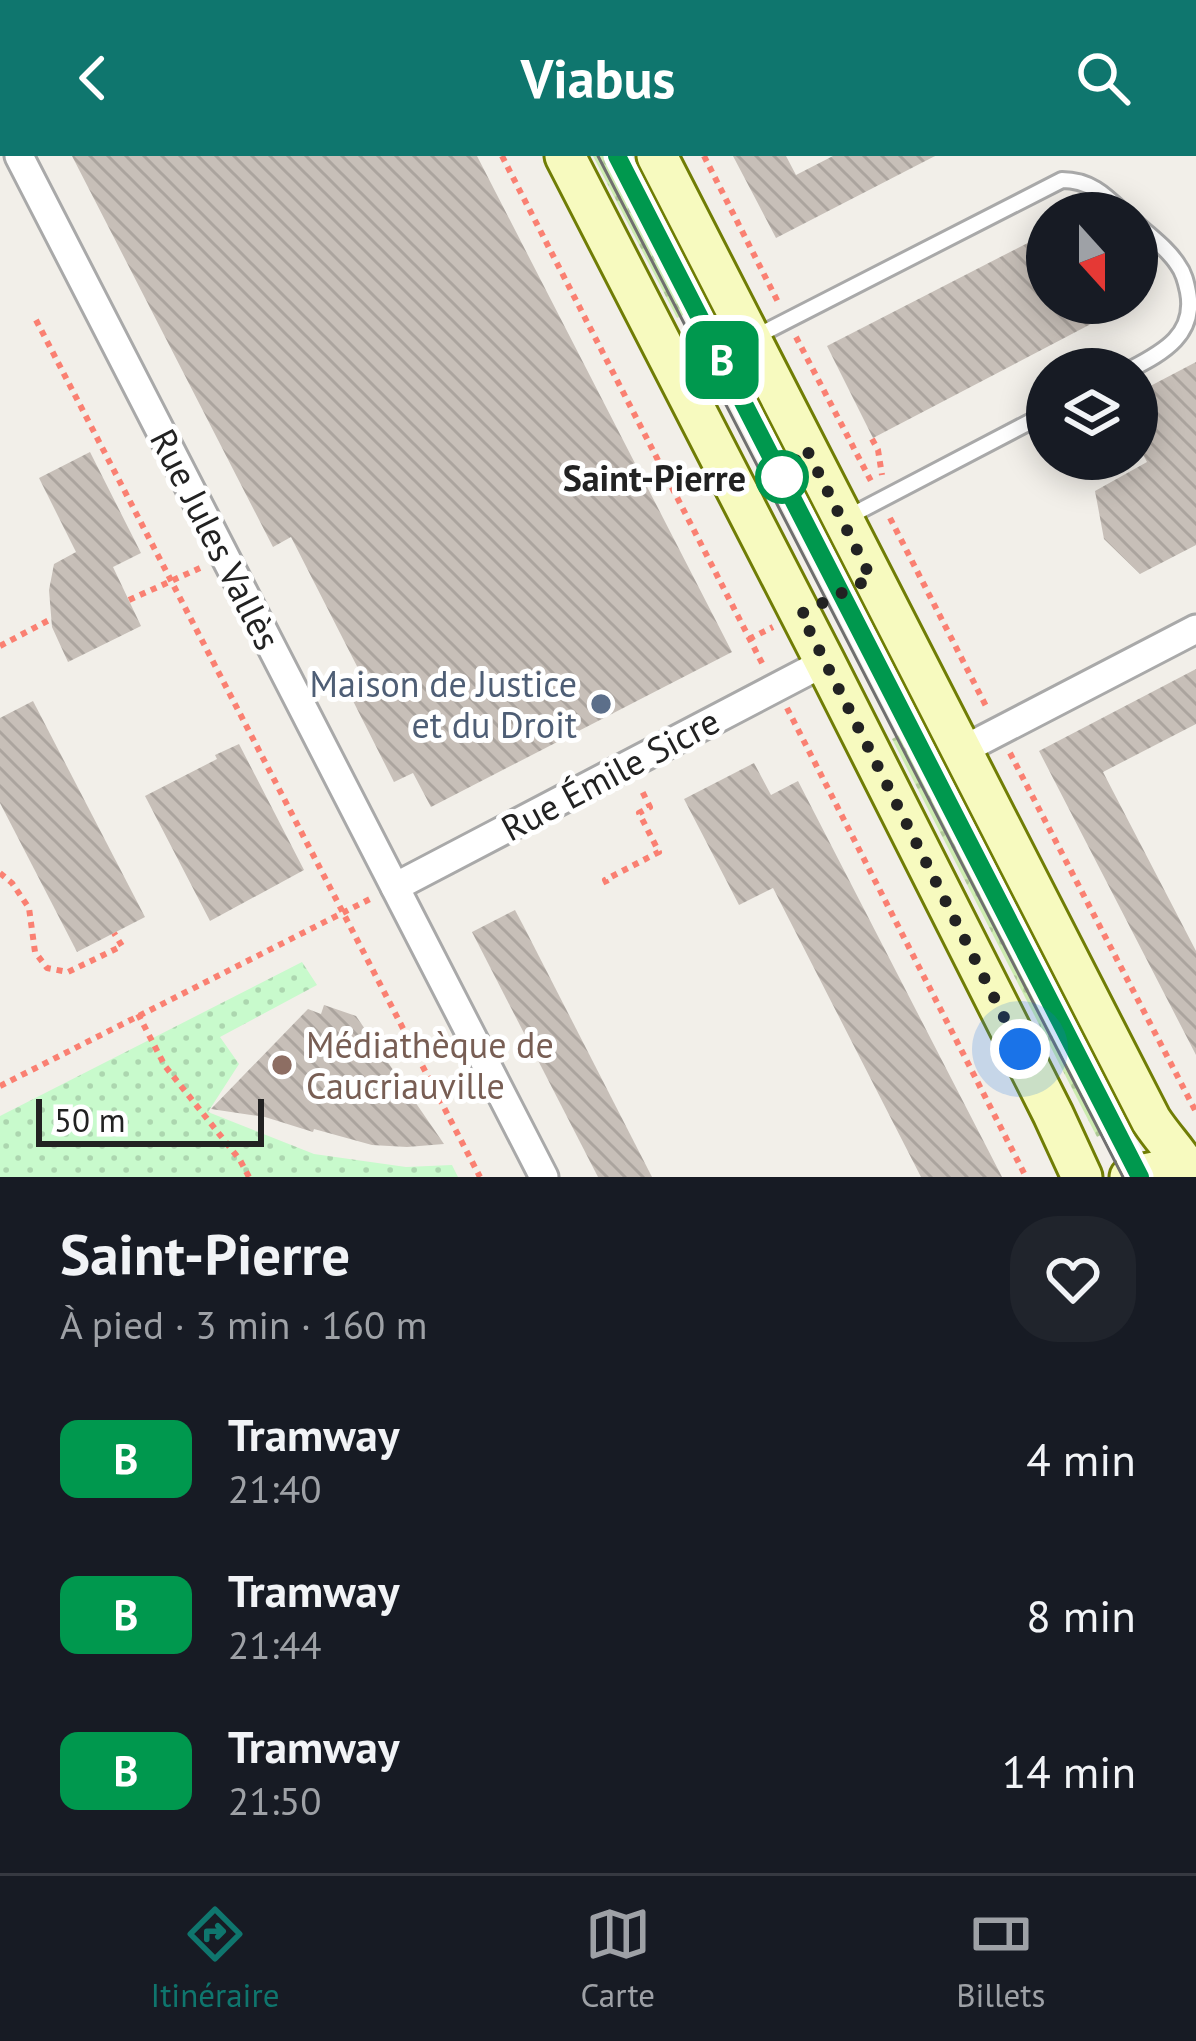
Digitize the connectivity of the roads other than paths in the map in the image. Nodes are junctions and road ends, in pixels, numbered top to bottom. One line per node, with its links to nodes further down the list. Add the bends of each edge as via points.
1 (19, 156): 15 (street, Rue Jules Vallès)
2 (565, 156): 13 (street)
3 (657, 156): 8 (street)
4 (1038, 192): 5 (lane, via 1077,180)
5 (1100, 192)
6 (1026, 198): 8 (lane)
7 (1158, 243): 9 (lane, via 1183,271 1190,314 1182,334)
8 (752, 339): 11 (street)
9 (1158, 355)
10 (1026, 424): 11 (lane)
11 (842, 520): 14 (street)
12 (1196, 629): 14 (street)
13 (825, 662): 15 (street, Rue Émile Sicre); 17 (street)
14 (961, 751): 19 (street, via 1151,1120)
15 (394, 887): 16 (street, Rue Jules Vallès)
16 (544, 1177)
17 (1082, 1177)
18 (1130, 1177): 19 (street, via 1163,1170)
19 (1190, 1177)

